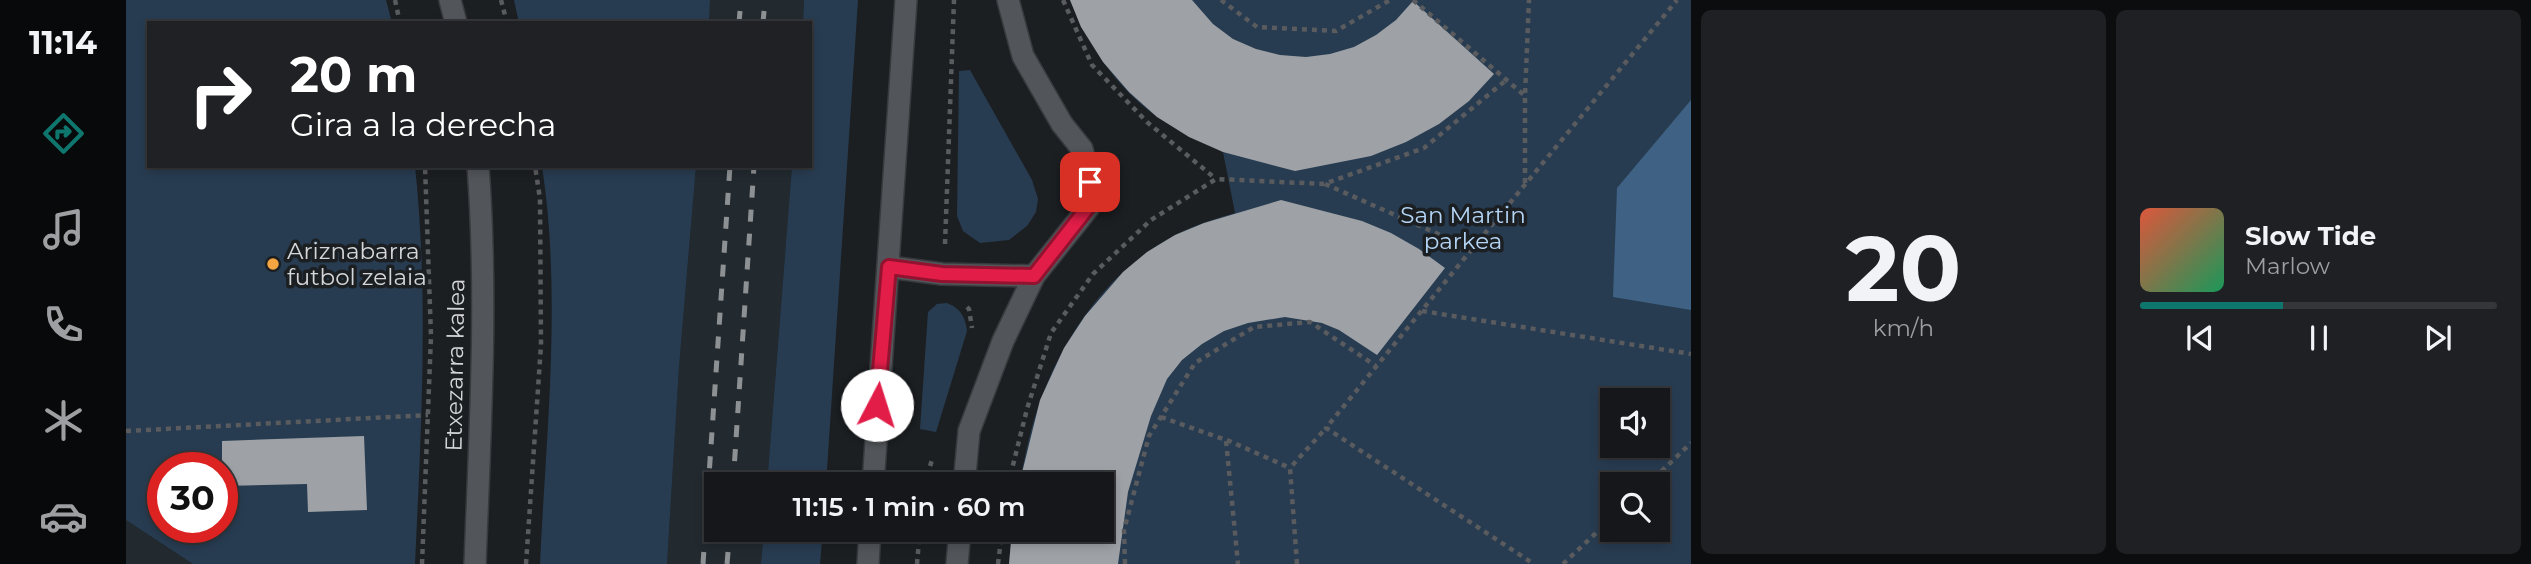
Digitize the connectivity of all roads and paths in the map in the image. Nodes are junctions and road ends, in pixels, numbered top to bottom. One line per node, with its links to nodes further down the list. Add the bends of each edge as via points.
1 (395, 0): 12 (path)
2 (450, 0): 13 (street)
3 (502, 0): 14 (path)
4 (906, 0): 24 (street)
5 (1008, 0): 25 (street, via 1023,56 1082,149 1090,182 1088,207)
6 (1063, 0): 20 (path, via 1093,65 1147,122)
7 (1221, 0): 8 (path, via 1257,27 1336,31)
8 (1390, 0)
9 (1413, 0): 15 (path)
10 (1529, 0): 16 (path)
11 (1677, 0): 22 (path)
12 (400, 21)
13 (455, 21)
14 (507, 21)
15 (1505, 81): 16 (path); 21 (path, via 1424,148)
16 (1525, 95): 22 (path)
17 (425, 168): 29 (path)
18 (478, 168): 46 (street, Etxezarra kalea, via 483,372)
19 (535, 168): 47 (path, via 540,198 541,345)
20 (1216, 179): 21 (path); 38 (path, via 1152,220 1093,274 1051,333)
21 (1324, 184): 23 (path)
22 (1525, 184): 23 (path)
23 (1472, 249): 26 (path)
24 (889, 267): 25 (street, via 942,274); 36 (street)
25 (1034, 276): 37 (street, via 969,431)
26 (1421, 311): 27 (path); 28 (path)
27 (1691, 354)
28 (1377, 366): 30 (path, via 1310,322 1254,327 1195,363); 31 (path)
29 (429, 415): 32 (path); 45 (path)
30 (1161, 417): 33 (path); 52 (path, via 1149,436 1124,530)
31 (1326, 428): 35 (path); 55 (path)
32 (126, 431)
33 (1226, 439): 35 (path); 53 (path)
34 (1691, 443): 39 (path)
35 (1290, 468): 54 (path)
36 (874, 472)
37 (965, 472)
38 (1011, 472)
39 (1661, 472)
40 (1600, 529): 56 (path)
41 (869, 542): 48 (street)
42 (919, 542): 49 (path)
43 (959, 542): 50 (street)
44 (1001, 542): 51 (path)
45 (422, 564)
46 (475, 564)
47 (526, 564)
48 (868, 564)
49 (917, 564)
50 (957, 564)
51 (998, 564)
52 (1125, 564)
53 (1238, 564)
54 (1297, 564)
55 (1534, 564)
56 (1563, 564)

